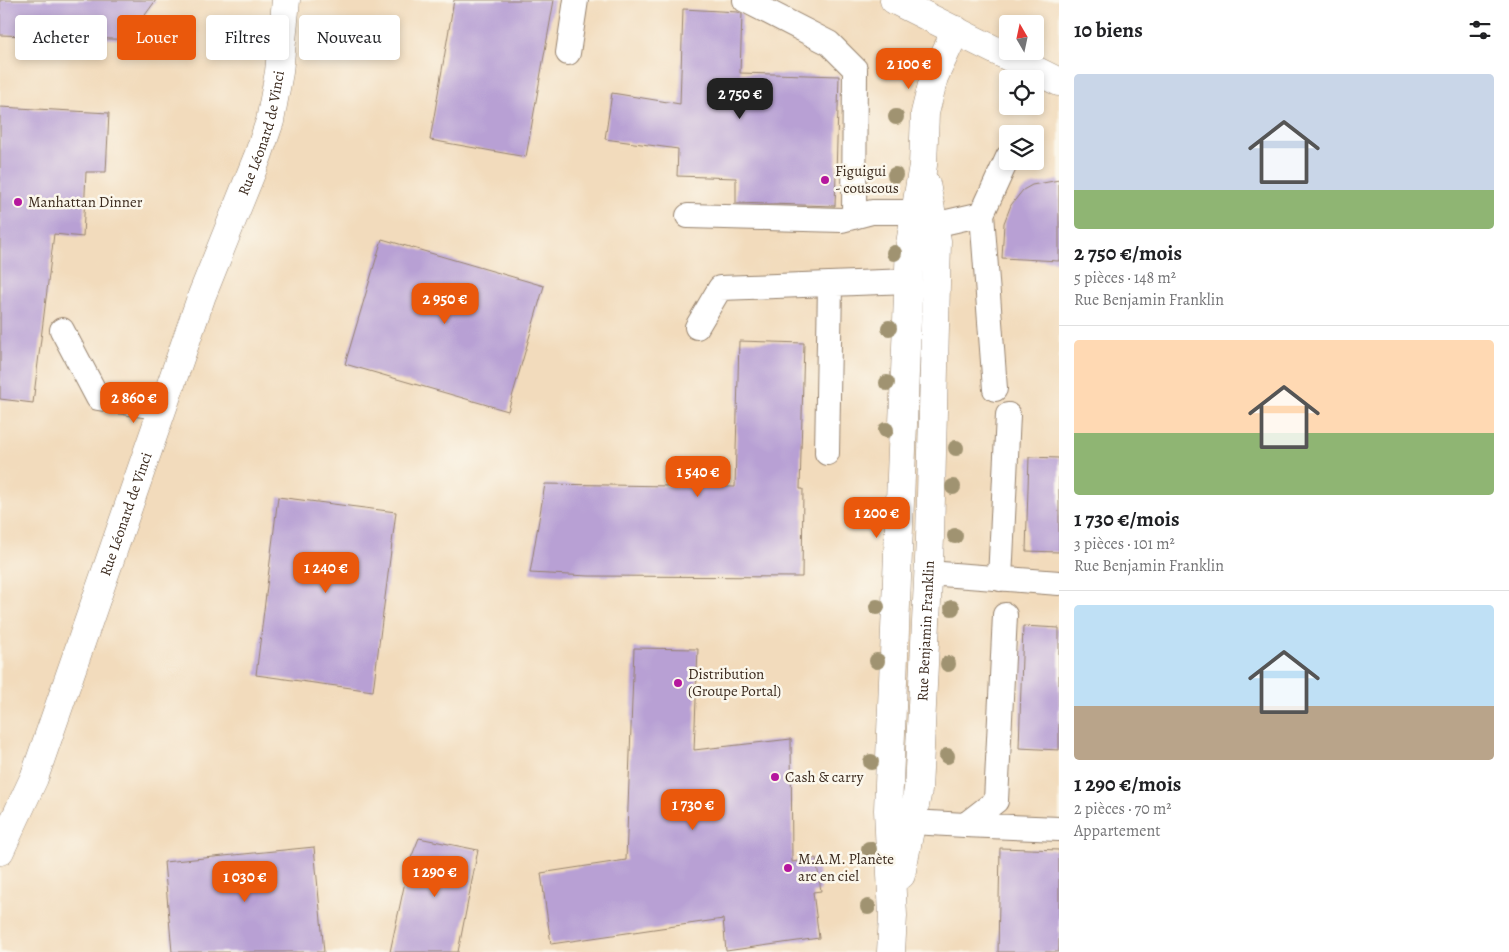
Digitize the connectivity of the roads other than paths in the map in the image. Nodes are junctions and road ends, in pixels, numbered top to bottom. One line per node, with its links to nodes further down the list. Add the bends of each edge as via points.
1 (286, 0): 18 (street, Rue Léonard de Vinci, via 279,72 270,120 202,294)
2 (576, 0): 6 (lane)
3 (745, 0): 11 (lane, via 829,42 855,69)
4 (894, 0): 5 (street)
5 (956, 30): 7 (street); 12 (street, Rue Benjamin Franklin, via 934,77 925,113)
6 (568, 53)
7 (1059, 82)
8 (1002, 170): 9 (lane)
9 (982, 214): 12 (lane); 17 (lane)
10 (688, 216): 11 (lane, via 842,220)
11 (854, 217): 12 (lane, via 872,212)
12 (925, 218): 13 (street, Rue Benjamin Franklin, via 910,244); 21 (street, Rue Benjamin Franklin, via 937,241)
13 (909, 281): 14 (lane); 29 (street, Rue Benjamin Franklin, via 888,810)
14 (830, 285): 15 (lane, via 720,288); 20 (lane)
15 (697, 327)
16 (62, 330): 18 (lane, via 98,398)
17 (994, 389)
18 (162, 408): 28 (street, Rue Léonard de Vinci, via 34,778)
19 (1008, 415): 22 (lane)
20 (827, 453)
21 (928, 573): 22 (lane); 25 (street, Rue Benjamin Franklin, via 918,790)
22 (1000, 579): 23 (lane)
23 (1059, 584)
24 (1005, 615): 26 (lane, via 996,801)
25 (912, 822): 26 (lane); 29 (street, Rue Benjamin Franklin)
26 (966, 825): 27 (lane)
27 (1059, 829)
28 (0, 851)
29 (893, 916): 30 (street, Rue Benjamin Franklin)
30 (891, 952)

